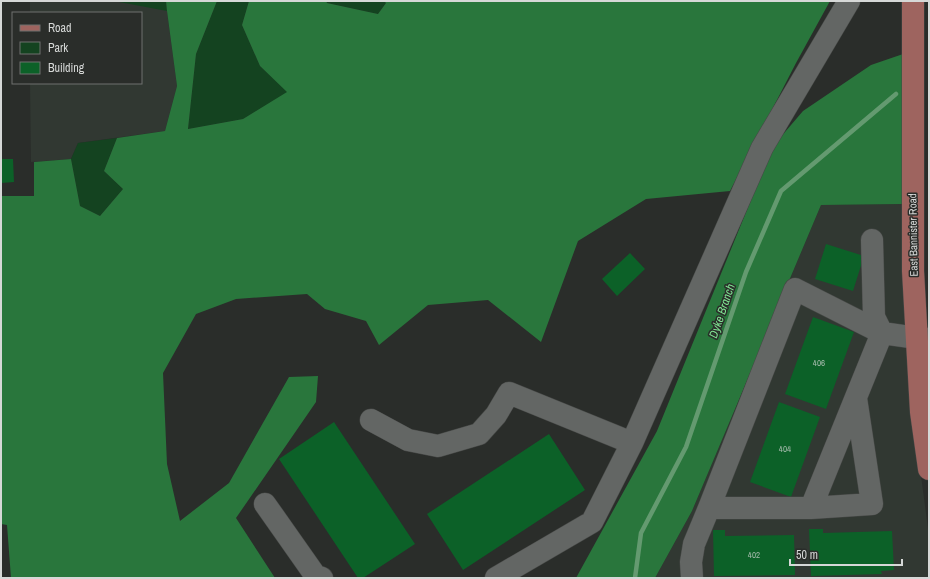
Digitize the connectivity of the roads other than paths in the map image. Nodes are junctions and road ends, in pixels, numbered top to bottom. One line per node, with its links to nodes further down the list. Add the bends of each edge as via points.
1 (849, 1): 8 (lane, via 762,148)
2 (912, 1): 5 (main road, East Bannister Road, via 913,271)
3 (872, 240): 4 (lane, via 874,317)
4 (882, 333): 5 (lane); 6 (lane); 11 (lane, via 795,289)
5 (923, 338): 9 (main road, East Bannister Road, via 921,412)
6 (856, 397): 12 (lane); 12 (lane, via 872,504)
7 (371, 420): 8 (lane, via 408,440 438,446 479,434 496,415 509,393)
8 (632, 443): 14 (lane, via 592,522)
9 (929, 469)
10 (265, 504): 13 (lane, via 315,575)
11 (709, 508): 12 (lane); 15 (lane, via 694,544)
12 (811, 508)
13 (322, 578)
14 (496, 578)
15 (692, 578)

